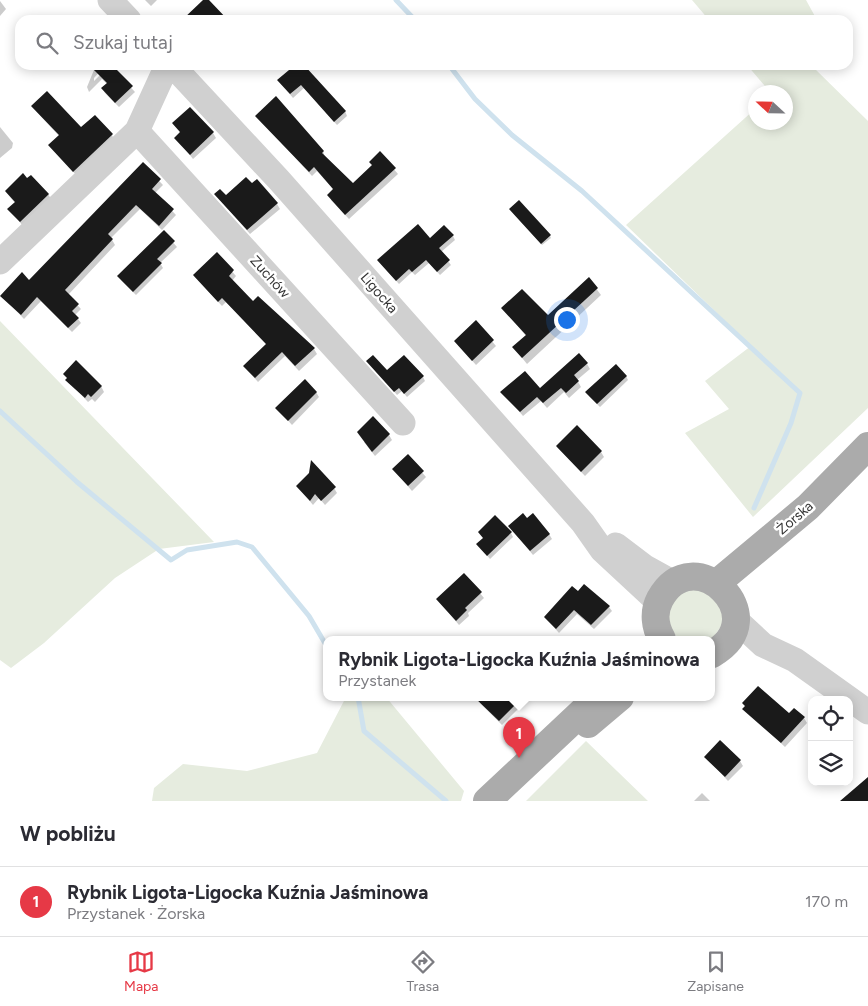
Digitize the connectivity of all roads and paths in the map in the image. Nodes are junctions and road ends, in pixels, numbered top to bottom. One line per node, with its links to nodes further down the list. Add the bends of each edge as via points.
1 (110, 0): 2 (street)
2 (124, 15)
3 (166, 70): 5 (street)
4 (176, 70): 10 (street, Ligocka, via 279,180 583,523 602,550)
5 (137, 131): 6 (street); 7 (street, Zuchów)
6 (0, 262)
7 (403, 423)
8 (868, 446): 11 (main road, Żorska, via 802,513)
9 (868, 472): 11 (main road, Żorska)
10 (666, 593): 11 (main road, via 694,577 708,579); 12 (main road, via 656,622)
11 (728, 601): 13 (main road, via 732,633); 14 (street, via 755,639)
12 (659, 636)
13 (718, 650): 14 (street)
14 (776, 652): 17 (street, via 795,660)
15 (594, 701): 18 (main road)
16 (615, 701): 19 (main road)
17 (868, 712)
18 (487, 801)
19 (511, 801)

